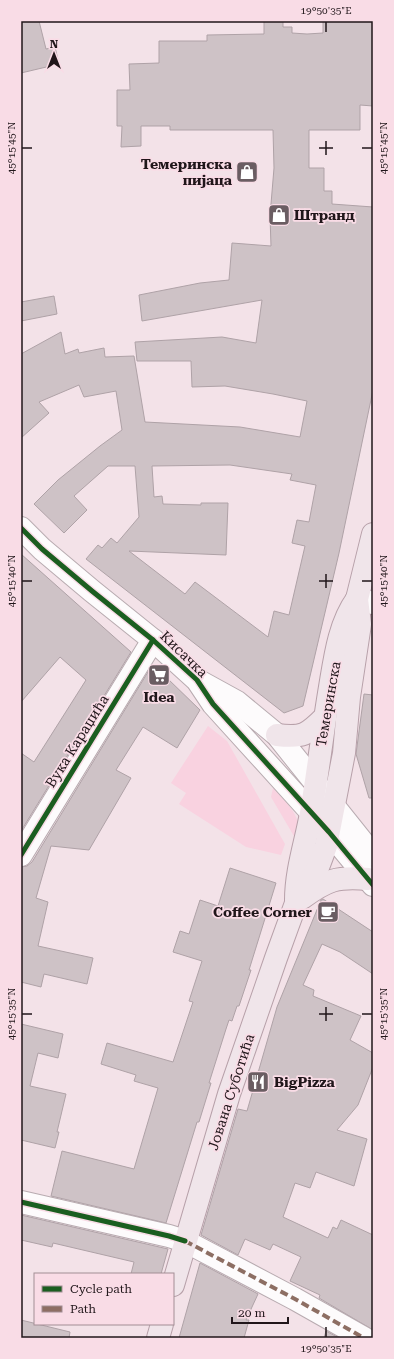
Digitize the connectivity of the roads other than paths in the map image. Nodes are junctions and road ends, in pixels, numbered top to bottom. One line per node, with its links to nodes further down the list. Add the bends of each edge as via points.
1 (21, 528): 4 (street, Кисачка, via 42,549)
2 (373, 534): 3 (main road, Темеринска)
3 (365, 601): 6 (main road, Темеринска, via 350,609 343,625); 9 (main road, Темеринска)
4 (154, 640): 5 (street, Кисачка); 12 (street, Вука Караџића)
5 (198, 680): 7 (street, Кисачка, via 237,702); 10 (street, Кисачка, via 213,704)
6 (325, 717): 7 (main road, via 312,731 302,735); 8 (main road, Темеринска)
7 (277, 735): 8 (street, Кисачка)
8 (315, 783): 9 (street, Кисачка); 10 (main road, Темеринска)
9 (334, 807): 11 (main road, Јована Суботића); 13 (street, Кисачка)
10 (311, 812): 11 (street, Кисачка); 15 (main road, Јована Суботића, via 298,873)
11 (329, 832): 14 (street, Кисачка); 15 (main road, Јована Суботића, via 317,870)
12 (21, 855)
13 (373, 855)
14 (371, 882): 15 (main road, via 343,878 331,881)
15 (296, 903): 17 (main road, Јована Суботића, via 229,1094)
16 (21, 1202): 17 (street)
17 (185, 1241): 18 (main road, Јована Суботића); 21 (street)
18 (174, 1281)
19 (162, 1325): 20 (main road)
20 (158, 1338)
21 (364, 1338)

